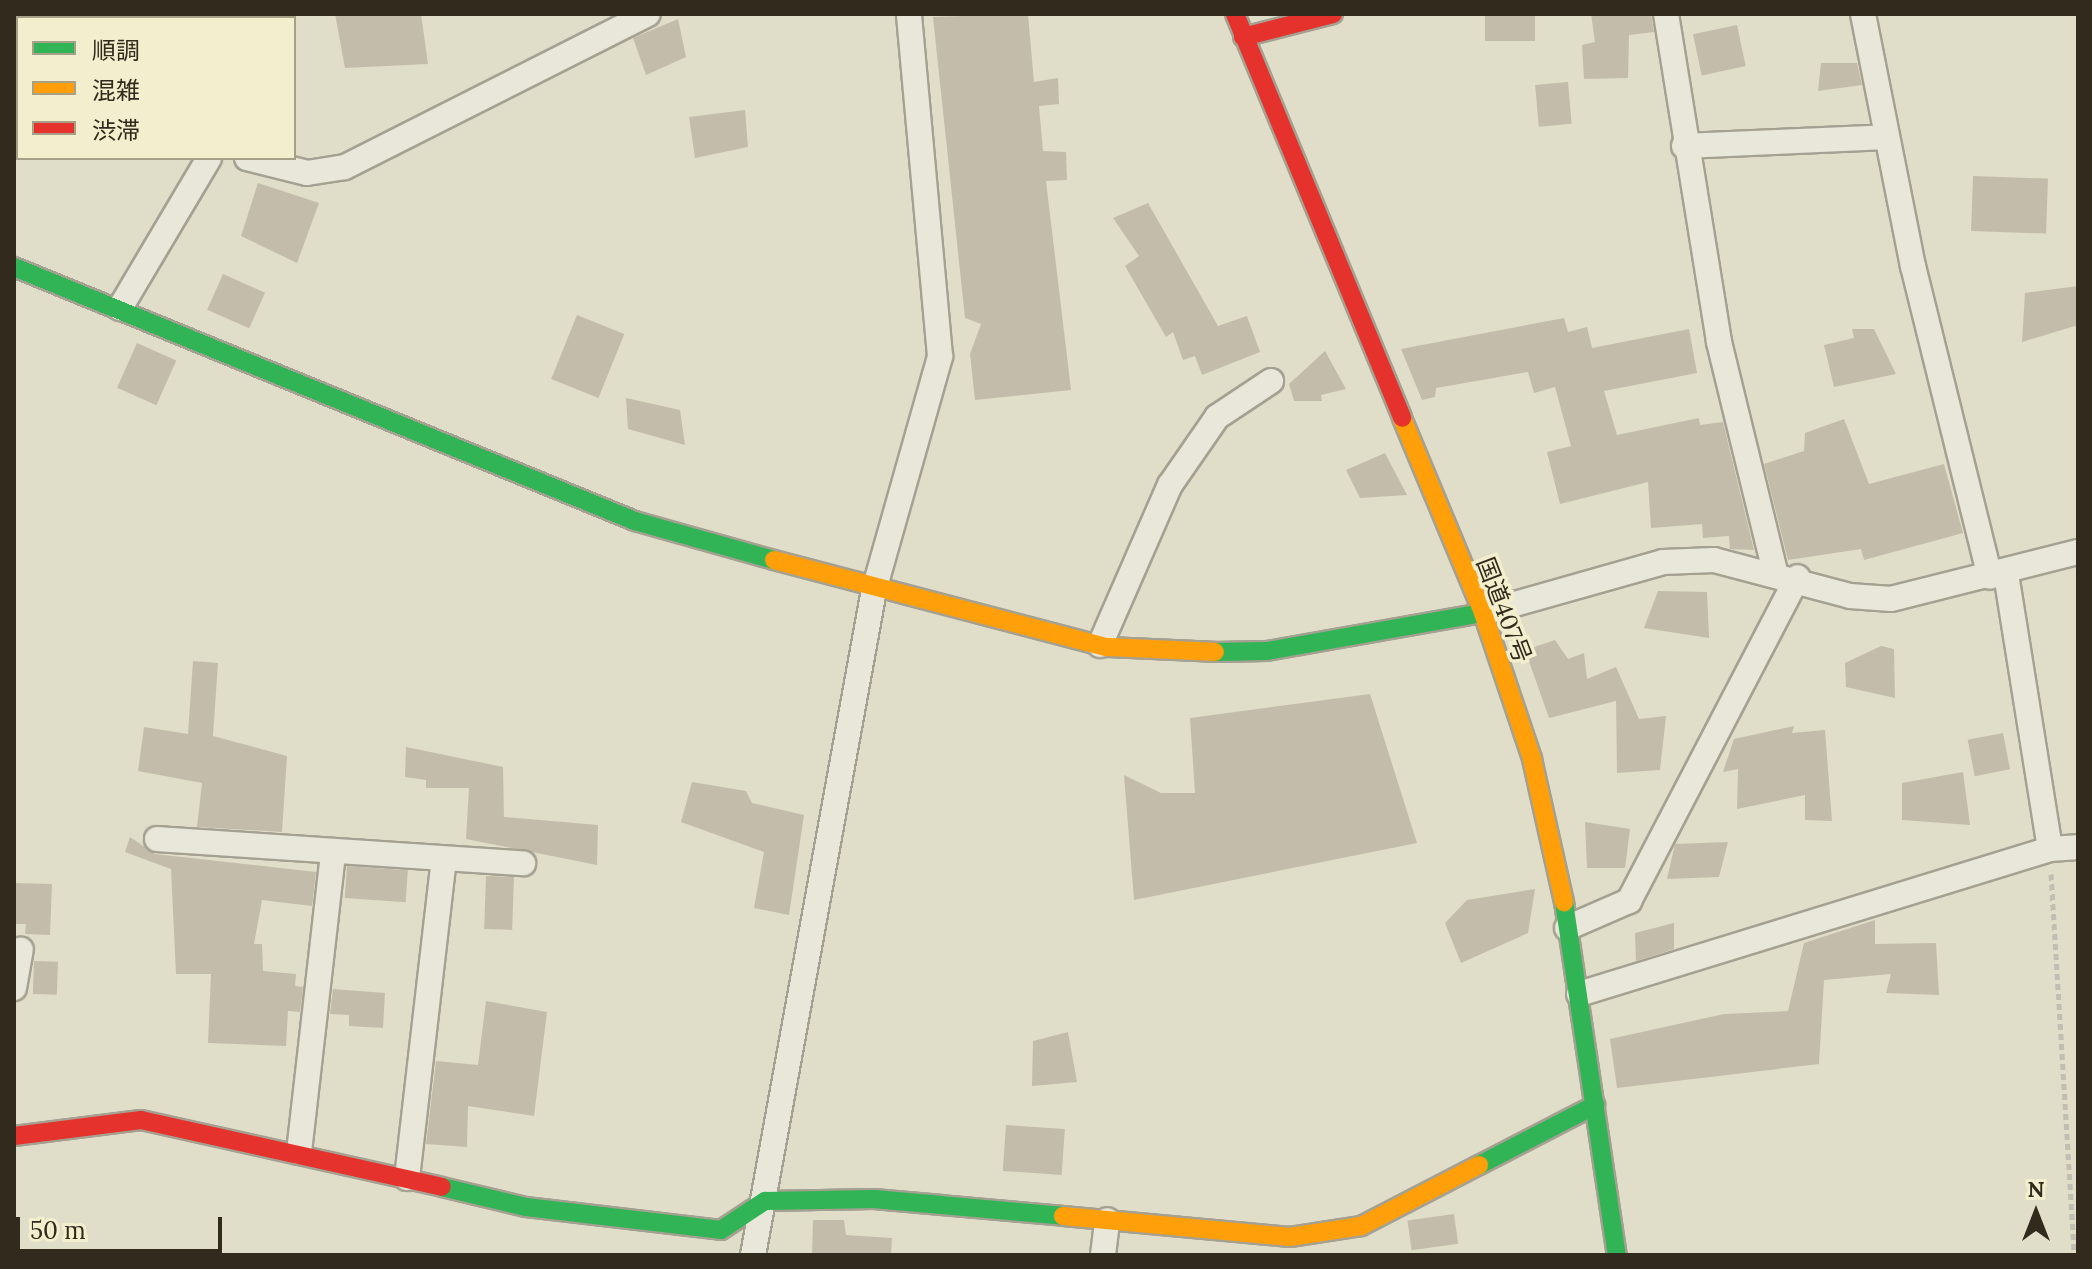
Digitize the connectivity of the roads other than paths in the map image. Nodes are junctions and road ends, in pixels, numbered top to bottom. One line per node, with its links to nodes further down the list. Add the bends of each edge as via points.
1 (648, 14): 11 (street, via 345,167 307,173)
2 (909, 14): 18 (street, via 940,356)
3 (1235, 14): 7 (main road, 国道407号)
4 (1333, 14): 7 (main road)
5 (1666, 14): 9 (street)
6 (1863, 14): 8 (street)
7 (1243, 37): 19 (main road, 国道407号)
8 (1887, 137): 9 (street); 17 (street)
9 (1684, 146): 16 (street, via 1719,342)
10 (208, 160): 13 (street)
11 (255, 160)
12 (14, 267): 13 (main road)
13 (120, 308): 18 (main road, via 635,521)
14 (1271, 381): 20 (street, via 1217,417 1170,485)
15 (2078, 552): 17 (street)
16 (1786, 574): 17 (street, via 1850,596 1891,599); 19 (street, via 1714,560 1663,562); 27 (street, via 1629,901)
17 (1998, 575): 23 (street)
18 (874, 590): 20 (main road); 35 (street)
19 (1483, 613): 20 (main road, via 1267,651); 27 (main road, 国道407号, via 1532,759)
20 (1100, 645)
21 (157, 839): 24 (street)
22 (2078, 847): 23 (street)
23 (2050, 849): 30 (street)
24 (333, 854): 25 (street); 33 (street)
25 (444, 859): 26 (street); 34 (street)
26 (523, 863)
27 (1567, 928): 30 (main road, 国道407号)
28 (21, 950): 29 (street)
29 (14, 988)
30 (1579, 994): 31 (main road, 国道407号)
31 (1595, 1105): 36 (main road, via 1361,1226 1290,1237); 39 (main road, 国道407号)
32 (14, 1136): 33 (main road, via 141,1120)
33 (299, 1152): 34 (main road)
34 (407, 1178): 35 (main road, via 526,1207 721,1230)
35 (765, 1201): 36 (main road, via 874,1199); 37 (street)
36 (1107, 1220): 38 (street)
37 (753, 1255)
38 (1103, 1255)
39 (1617, 1255)

